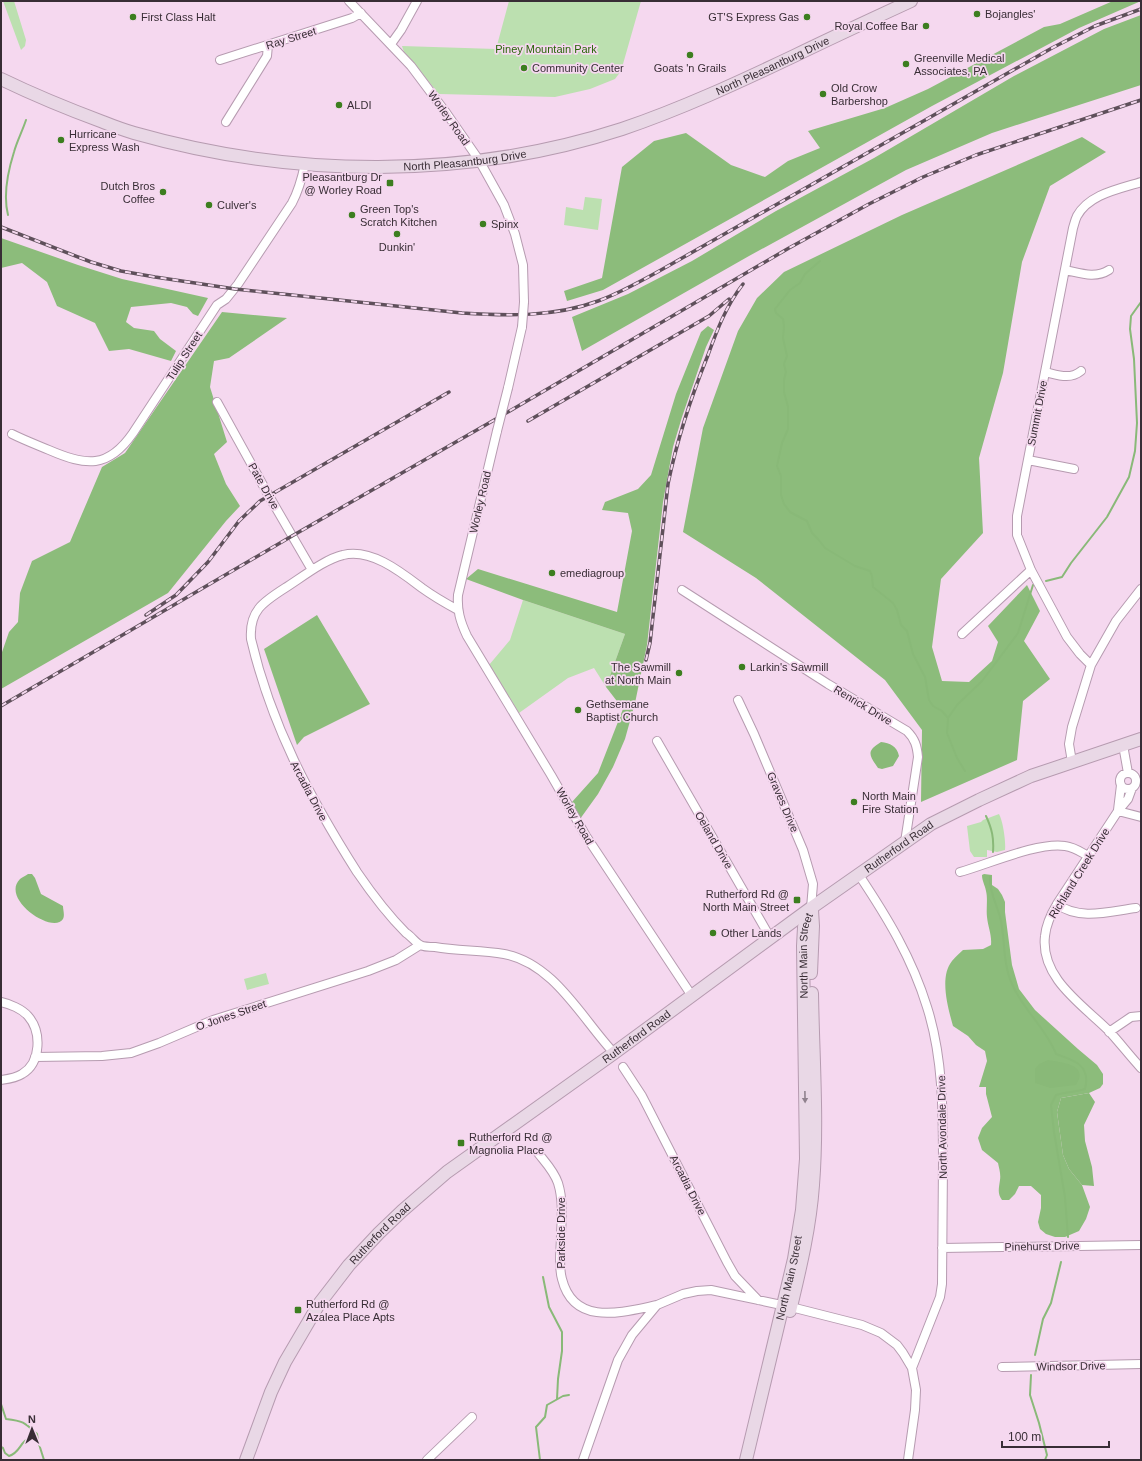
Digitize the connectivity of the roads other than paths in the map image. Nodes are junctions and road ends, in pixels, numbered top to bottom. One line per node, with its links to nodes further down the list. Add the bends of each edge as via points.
1 (349, 1): 5 (street, Worley Road)
2 (417, 1): 6 (street)
3 (911, 1): 4 (street, North Pleasantburg Drive)
4 (889, 6): 11 (street, North Pleasantburg Drive, via 731,85 664,114 581,140)
5 (361, 13): 6 (street, Worley Road); 7 (street, Ray Street)
6 (391, 44): 11 (street, Worley Road, via 424,83)
7 (268, 45): 8 (street, Ray Street); 10 (street, via 267,56)
8 (220, 60)
9 (1, 79): 12 (street, North Pleasantburg Drive, via 71,111 133,133 210,151)
10 (226, 122)
11 (479, 160): 12 (street, North Pleasantburg Drive, via 416,166); 26 (street, Worley Road, bridge, via 504,205 516,234 523,265 524,302 522,327 458,594)
12 (305, 164): 19 (street, Tulip Street, via 292,203 238,284 226,299 217,305 121,448 103,459 80,462)
13 (1141, 182): 14 (street, Summit Drive, via 1097,197 1077,216)
14 (1065, 270): 15 (street, via 1092,276); 17 (street, Summit Drive)
15 (1109, 270)
16 (1081, 371): 17 (street, via 1067,377)
17 (1045, 372): 20 (street, Summit Drive)
18 (217, 402): 22 (street, Pate Drive)
19 (12, 434)
20 (1028, 460): 21 (street); 23 (street, Summit Drive, via 1016,527)
21 (1074, 468)
22 (312, 570): 26 (street, Arcadia Drive, via 339,556 360,554 392,566 440,601); 47 (street, Arcadia Drive, via 267,599 255,612 250,630 254,654 269,705 282,737 331,831 381,907)
23 (1031, 570): 27 (street); 28 (street, Summit Drive, via 1067,637)
24 (1141, 589): 28 (street, via 1116,621)
25 (682, 590): 39 (street, Renrick Drive, via 910,734 916,744 918,757)
26 (458, 610): 48 (street, Worley Road, via 466,636 583,831)
27 (962, 634)
28 (1091, 665): 33 (street, via 1072,726 1069,744)
29 (738, 700): 44 (street, Graves Drive, via 803,850 813,884)
30 (1141, 739): 32 (street, Rutherford Road)
31 (657, 741): 46 (street, Oeland Drive)
32 (1123, 745): 33 (street, Rutherford Road); 34 (street)
33 (1072, 762): 39 (street, Rutherford Road, via 1031,776 979,800 931,824)
34 (1128, 772): 35 (street, Richland Creek Drive, via 1121,777); 36 (street, via 1136,777)
35 (1122, 785): 36 (street, via 1127,789); 37 (street, Richland Creek Drive)
36 (1132, 788): 37 (street, Richland Creek Drive, via 1128,799)
37 (1118, 811): 38 (street); 40 (street, Richland Creek Drive)
38 (1141, 817)
39 (905, 842): 42 (street, Rutherford Road)
40 (1088, 856): 41 (street, via 1066,846 1044,846); 43 (street, Richland Creek Drive)
41 (960, 872)
42 (859, 875): 44 (street, Rutherford Road); 59 (street, North Avondale Drive, via 885,912 913,966 934,1034 941,1072 943,1117)
43 (1056, 904): 45 (street, via 1064,910 1085,914); 51 (street, Richland Creek Drive, via 1045,934 1047,958 1068,993)
44 (812, 908): 46 (street, Rutherford Road); 62 (street, North Main Street, via 804,927 803,946 810,1128 802,1210)
45 (1136, 908)
46 (771, 939): 48 (street, Rutherford Road)
47 (420, 945): 52 (street, via 504,954 519,958 550,979 571,999); 53 (street, O Jones Street, via 396,960 368,971 213,1020 131,1053)
48 (692, 996): 52 (street, Rutherford Road)
49 (1, 1002): 53 (street, via 25,1013 33,1023 38,1038)
50 (1141, 1016): 51 (street, via 1131,1018)
51 (1109, 1032): 55 (street, Richland Creek Drive)
52 (614, 1053): 67 (street, Rutherford Road, via 447,1172 402,1211 349,1265 314,1311 285,1362)
53 (35, 1057): 56 (street, via 23,1074)
54 (623, 1066): 60 (street, Arcadia Drive, via 642,1096 727,1262)
55 (1141, 1068)
56 (1, 1080)
57 (538, 1153): 61 (street, Parkside Drive, via 554,1173 561,1196 560,1272 569,1295 582,1308 599,1313 622,1312)
58 (1141, 1245): 59 (street, Pinehurst Drive)
59 (942, 1248): 65 (street, North Avondale Drive, via 940,1297)
60 (758, 1300): 61 (street, via 704,1290 675,1296); 62 (street)
61 (657, 1305): 69 (street, via 632,1335 618,1360)
62 (787, 1306): 65 (street, via 872,1328 897,1345); 70 (street, North Main Street); 71 (street, North Main Street)
63 (1141, 1364): 64 (street, Windsor Drive)
64 (1002, 1367)
65 (912, 1368): 72 (street, via 916,1406)
66 (472, 1417): 68 (street)
67 (246, 1460)
68 (427, 1460)
69 (583, 1460)
70 (746, 1460)
71 (754, 1460)
72 (908, 1460)

